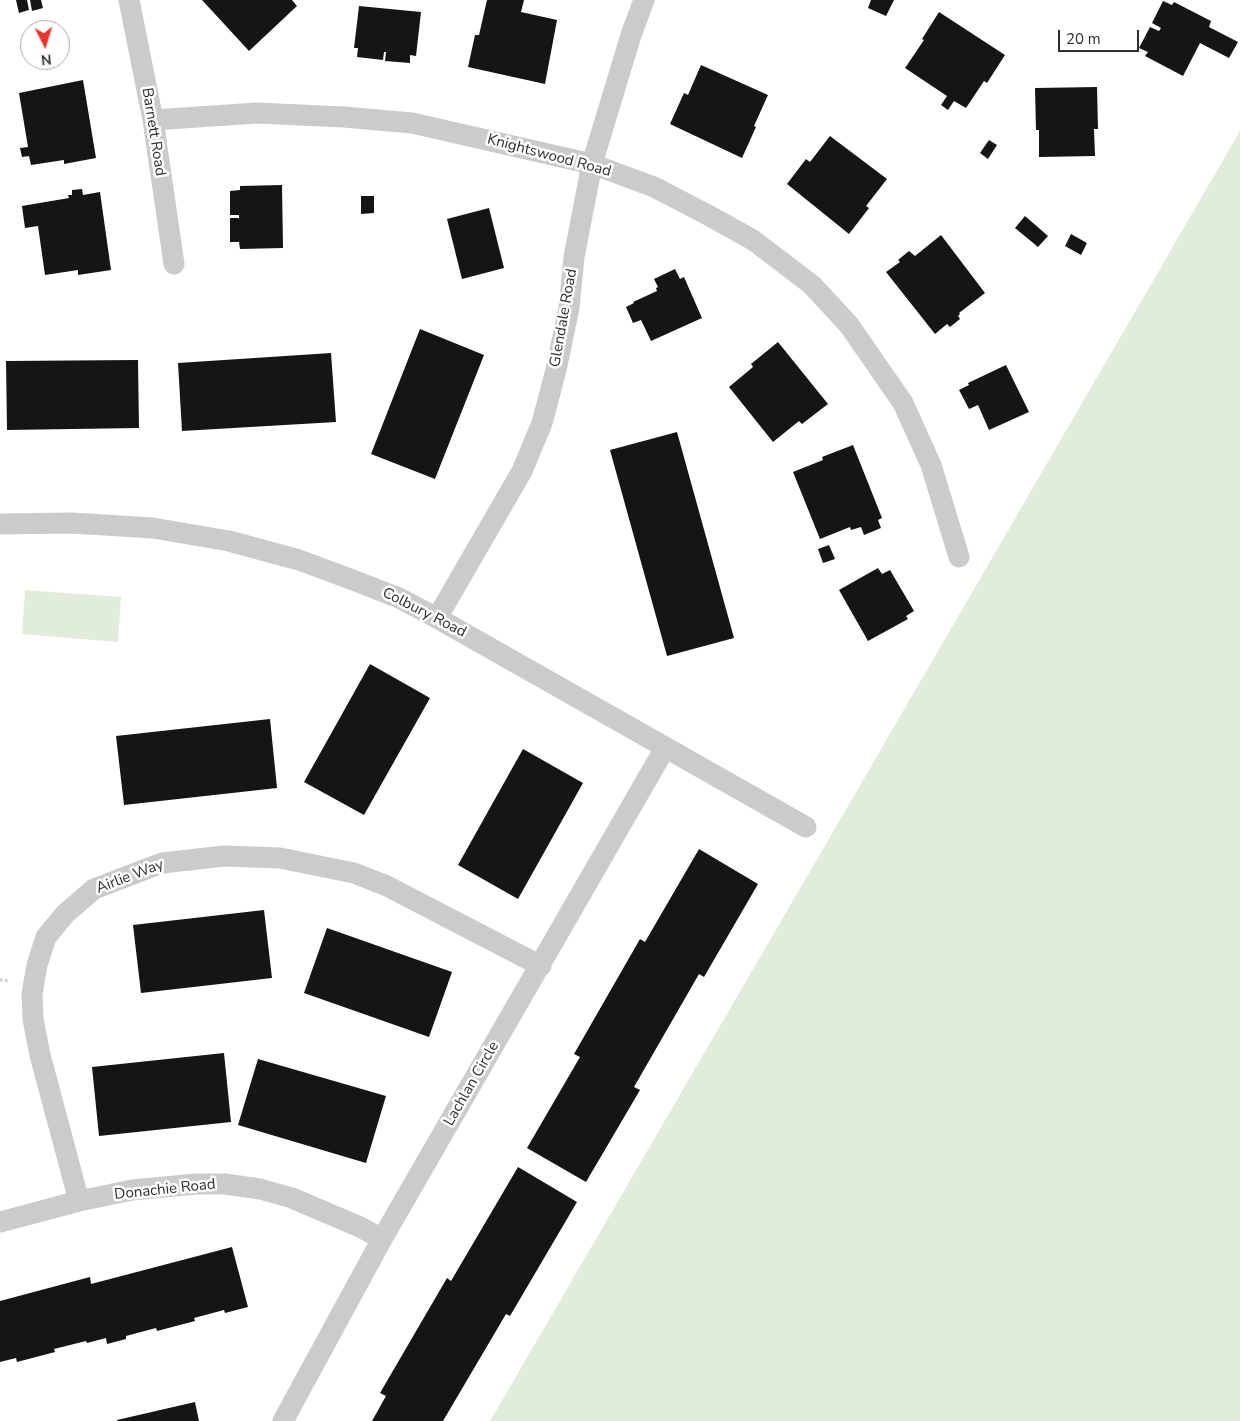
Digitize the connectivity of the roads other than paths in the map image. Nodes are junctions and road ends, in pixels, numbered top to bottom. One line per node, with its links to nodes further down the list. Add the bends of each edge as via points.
1 (129, 0): 3 (street, Barnett Road)
2 (644, 0): 4 (street, Glendale Road)
3 (153, 120): 4 (street, Knightswood Road, via 257,113 344,116 412,123); 5 (street, Barnett Road)
4 (592, 164): 7 (street, Knightswood Road, via 654,187 708,215 753,240 812,285 849,325 899,396 931,465); 8 (street, Glendale Road, via 574,257 569,308 542,423 522,471)
5 (174, 264)
6 (0, 524): 8 (street, Colbury Road, via 72,523 153,528 229,541 299,560 353,580 399,598)
7 (959, 557)
8 (436, 618): 9 (street, Colbury Road)
9 (665, 748): 10 (street, Colbury Road); 11 (street, Lachlan Circle)
10 (806, 828)
11 (541, 966): 12 (street, Airlie Way, via 354,872 280,858 224,856 162,863 94,889 64,914 46,937 32,994 40,1055); 14 (street, Lachlan Circle)
12 (79, 1201): 13 (street, Donachie Road); 14 (street, Donachie Road, via 132,1190 225,1184 292,1198)
13 (0, 1222)
14 (382, 1239): 15 (street, Lachlan Circle)
15 (284, 1421)

